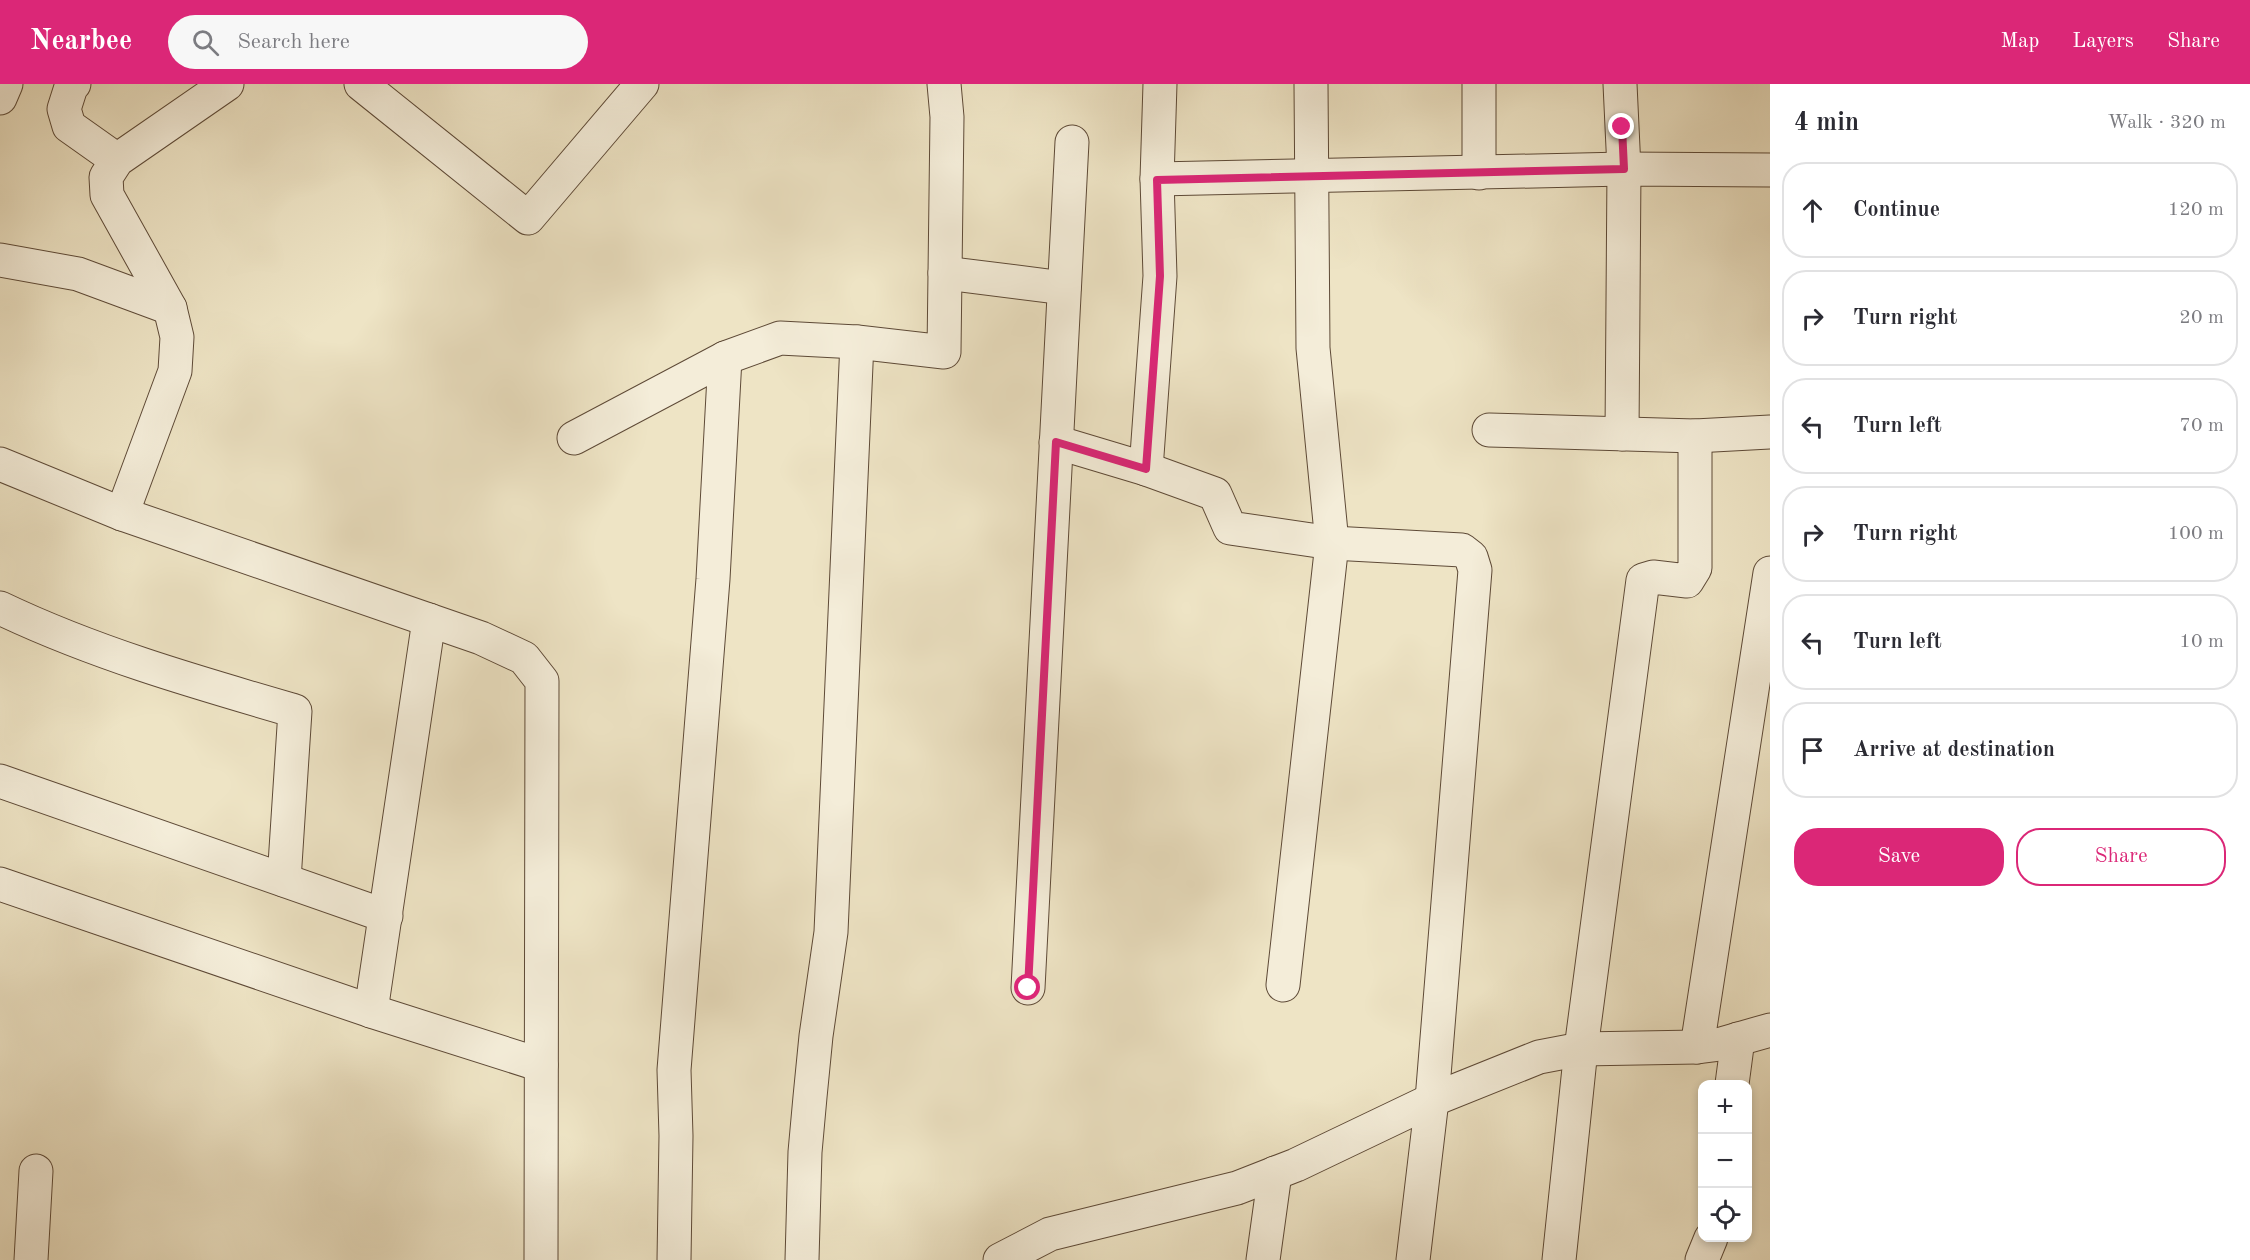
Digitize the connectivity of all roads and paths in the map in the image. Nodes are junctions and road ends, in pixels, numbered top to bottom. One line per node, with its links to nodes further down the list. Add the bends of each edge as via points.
1 (6, 84): 11 (street)
2 (74, 84): 13 (street, via 64,109 69,126)
3 (227, 84): 13 (street)
4 (642, 84): 10 (street, via 528,218)
5 (944, 84): 20 (street)
6 (1160, 84): 18 (street)
7 (1311, 84): 17 (street)
8 (1479, 84): 16 (street)
9 (1620, 84): 14 (street)
10 (374, 88)
11 (0, 98)
12 (1072, 142): 21 (street)
13 (117, 160): 22 (street, via 106,177 107,195)
14 (1624, 169): 15 (street); 16 (street); 27 (street)
15 (1770, 170)
16 (1479, 173): 17 (street)
17 (1313, 177): 18 (street); 34 (street, via 1312,348)
18 (1157, 180): 32 (street, via 1160,276)
19 (0, 260): 22 (street, via 78,273)
20 (945, 273): 21 (street); 23 (street, via 944,352)
21 (1064, 288): 30 (street)
22 (170, 308): 33 (street, via 177,337 175,371)
23 (857, 342): 24 (street, via 780,338); 58 (street, via 831,932 805,1152)
24 (725, 358): 29 (street); 57 (street, via 713,579 674,1070)
25 (1488, 430): 27 (street)
26 (1770, 432): 28 (street)
27 (1622, 434): 28 (street)
28 (1695, 436): 48 (street, via 1695,568 1687,582 1653,577 1643,580)
29 (574, 438)
30 (1056, 442): 32 (street); 43 (street)
31 (0, 464): 33 (street)
32 (1146, 469): 34 (street, via 1215,494 1230,528)
33 (122, 514): 37 (street)
34 (1332, 543): 42 (street); 51 (street, via 1462,550 1471,557 1475,570)
35 (1770, 573): 47 (street)
36 (0, 608): 39 (street, via 168,674 295,711)
37 (429, 620): 41 (street); 49 (street, via 524,658 542,681)
38 (0, 781): 39 (street)
39 (284, 880): 41 (street)
40 (0, 884): 44 (street)
41 (386, 916): 44 (street)
42 (1283, 985)
43 (1028, 988)
44 (372, 1011): 49 (street)
45 (1770, 1030): 46 (street)
46 (1738, 1039): 47 (street); 50 (street)
47 (1697, 1047): 48 (street)
48 (1581, 1048): 51 (street, via 1539,1057); 62 (street)
49 (541, 1065): 56 (street)
50 (1733, 1080)
51 (1432, 1100): 53 (street); 61 (street)
52 (36, 1171): 55 (street)
53 (1275, 1173): 59 (street, via 1237,1188 1050,1234); 60 (street)
54 (1709, 1242): 63 (street)
55 (32, 1260)
56 (541, 1260)
57 (674, 1260)
58 (802, 1260)
59 (1000, 1260)
60 (1263, 1260)
61 (1413, 1260)
62 (1559, 1260)
63 (1702, 1260)

